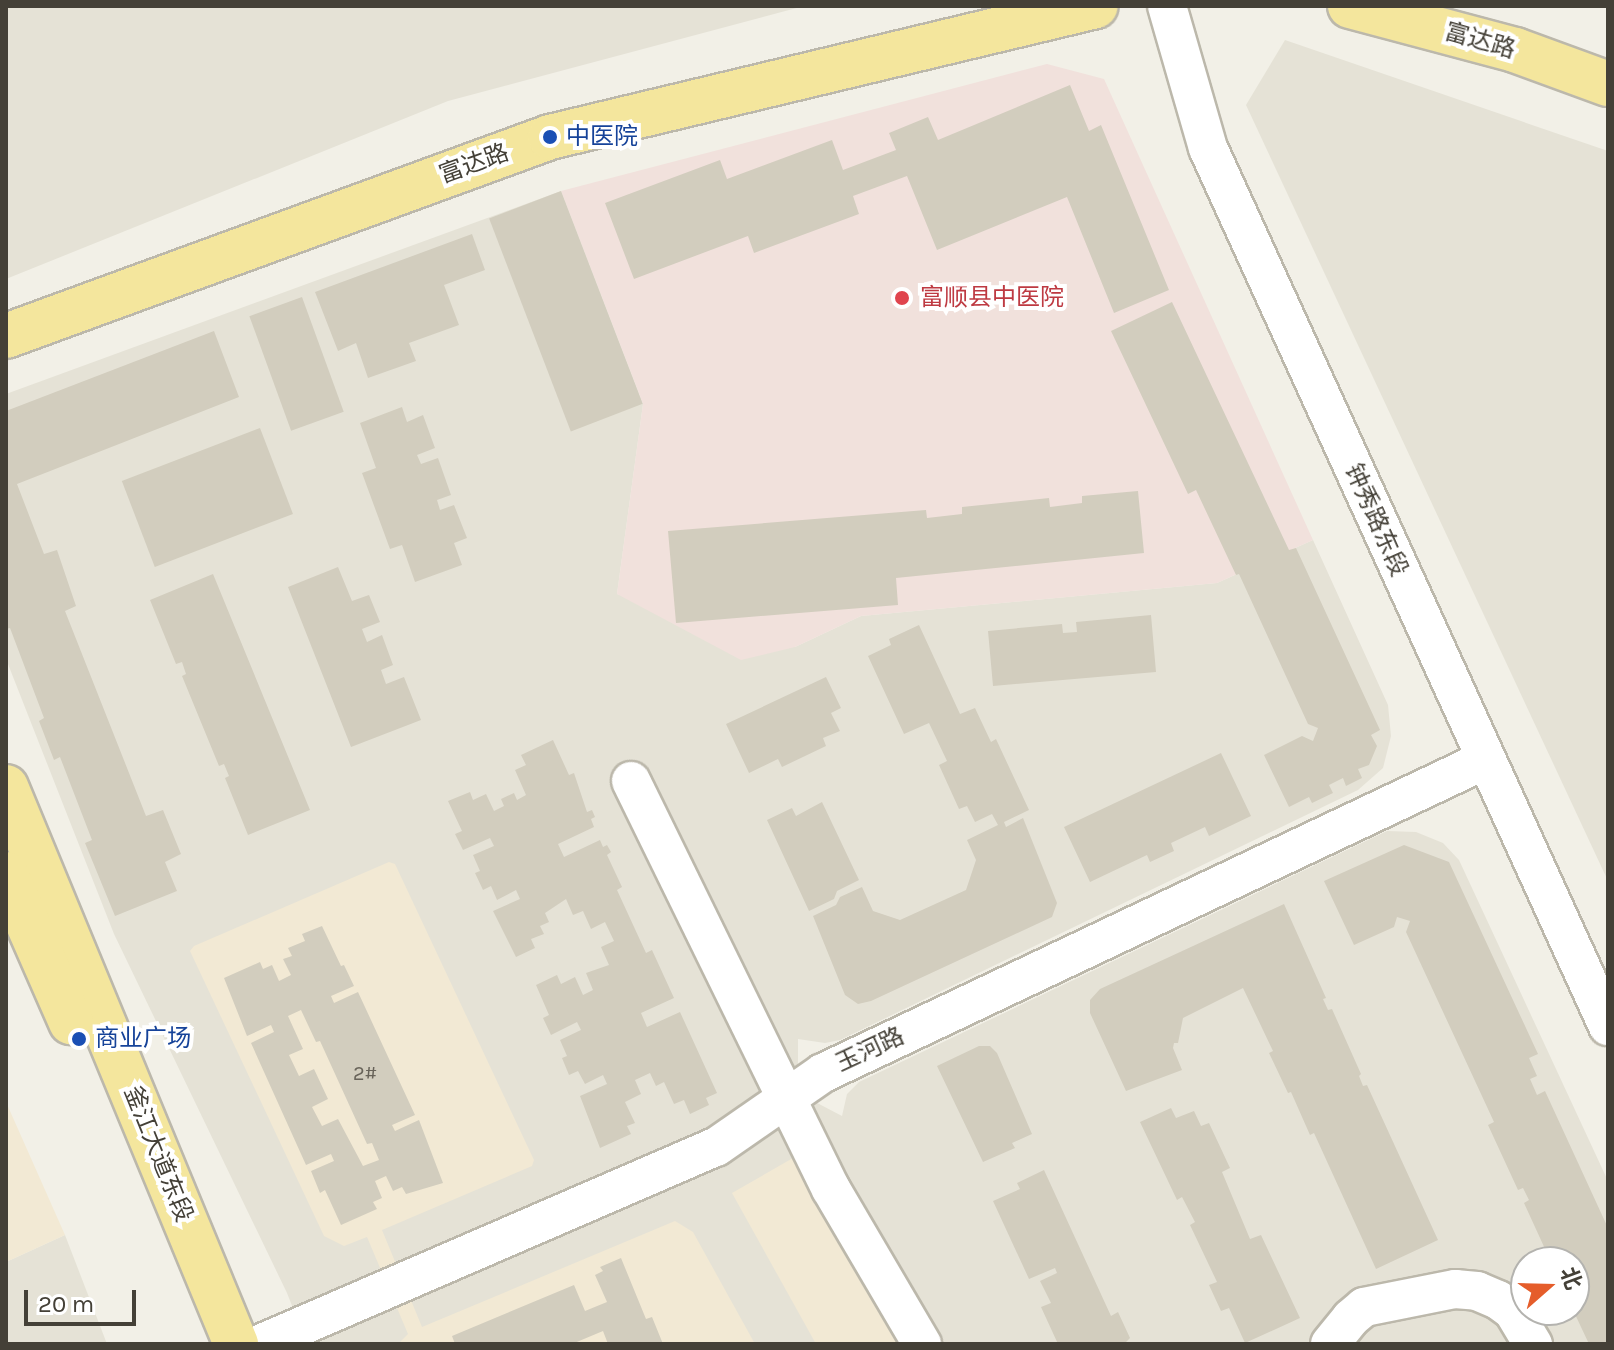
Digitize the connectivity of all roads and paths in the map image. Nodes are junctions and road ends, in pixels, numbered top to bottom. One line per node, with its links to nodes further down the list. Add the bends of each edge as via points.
1 (1096, 6): 5 (main road, 富达路, via 550,137)
2 (1167, 6): 6 (street, 钟秀路东段, via 1208,148)
3 (1350, 6): 4 (main road, 富达路, via 1515,50)
4 (1608, 84)
5 (6, 336)
6 (1485, 760): 10 (street, 钟秀路东段); 11 (street, 玉河路, via 823,1073)
7 (631, 781): 11 (street)
8 (6, 787): 13 (main road, 釜江大道东段)
9 (6, 874): 12 (main road, 釜江大道东段)
10 (1608, 1026)
11 (786, 1098): 14 (street, 玉河路, via 716,1147); 15 (street, via 831,1189)
12 (205, 1344)
13 (236, 1344)
14 (260, 1344)
15 (922, 1344)
16 (1330, 1344): 17 (street, via 1364,1307 1455,1289 1498,1300 1513,1311)
17 (1533, 1344)

